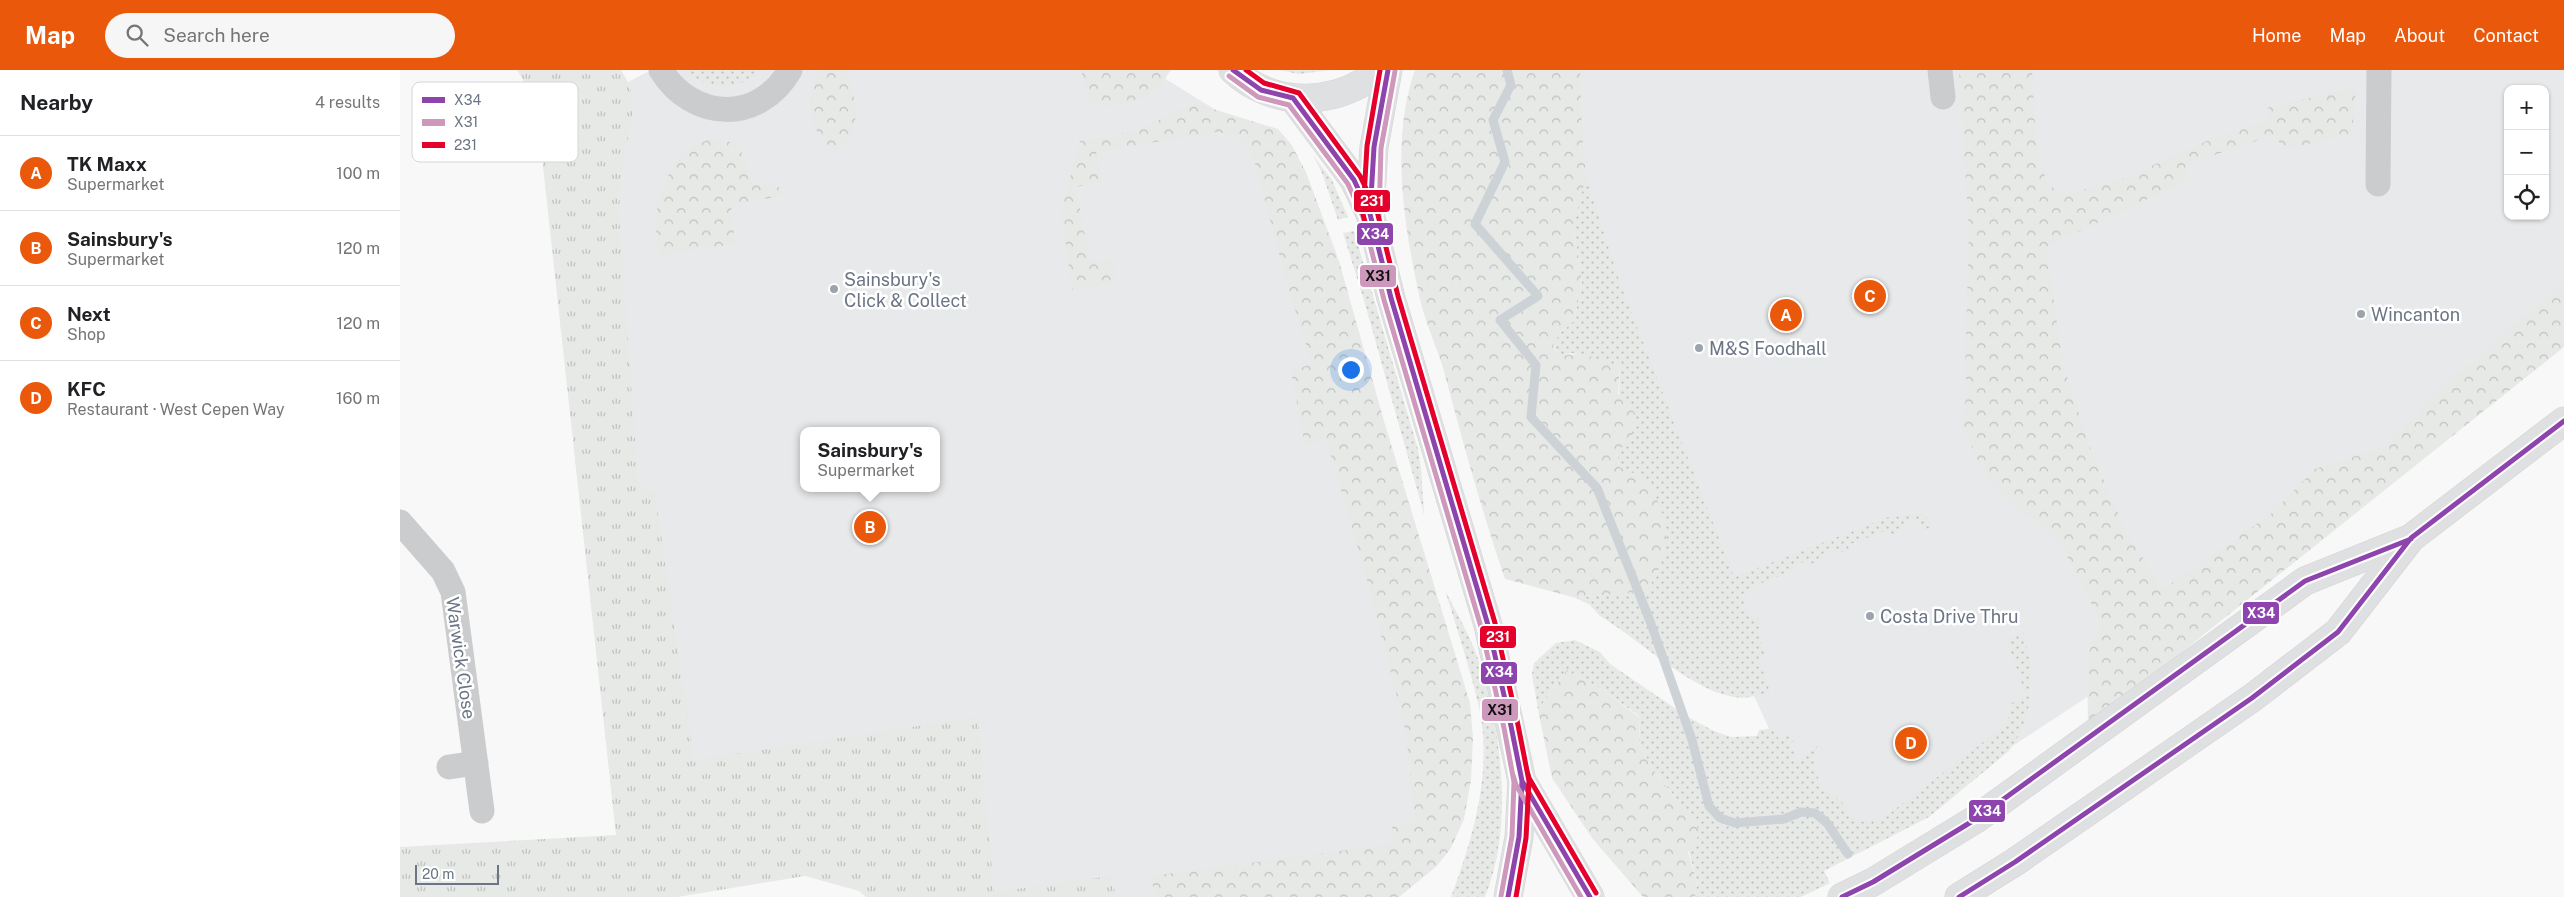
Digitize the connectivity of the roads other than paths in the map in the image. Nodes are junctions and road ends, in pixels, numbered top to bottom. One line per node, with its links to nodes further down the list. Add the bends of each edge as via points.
1 (661, 70): 2 (street, via 681,95 703,106 728,110 760,101 784,80)
2 (790, 70)
3 (1233, 70): 8 (main road, via 1261,90)
4 (1381, 70): 8 (main road, via 1356,88 1315,98)
5 (1388, 70): 11 (main road, via 1374,147)
6 (1940, 70): 9 (street)
7 (2378, 70): 10 (street)
8 (1293, 98): 11 (main road, via 1354,180)
9 (1943, 98)
10 (2378, 184)
11 (1370, 214): 17 (main road, via 1391,298 1488,625)
12 (2564, 421): 14 (main road)
13 (400, 522): 15 (street, Warwick Close, via 438,564 449,582 460,684)
14 (2411, 538): 21 (main road, via 2305,581 1976,819 1873,882); 22 (main road, via 2338,632 2252,698)
15 (476, 763): 16 (street); 18 (street, Warwick Close)
16 (449, 767)
17 (1522, 781): 19 (main road, via 1519,837); 20 (main road)
18 (482, 811)
19 (1508, 897)
20 (1590, 897)
21 (1842, 897)
22 (1959, 897)

